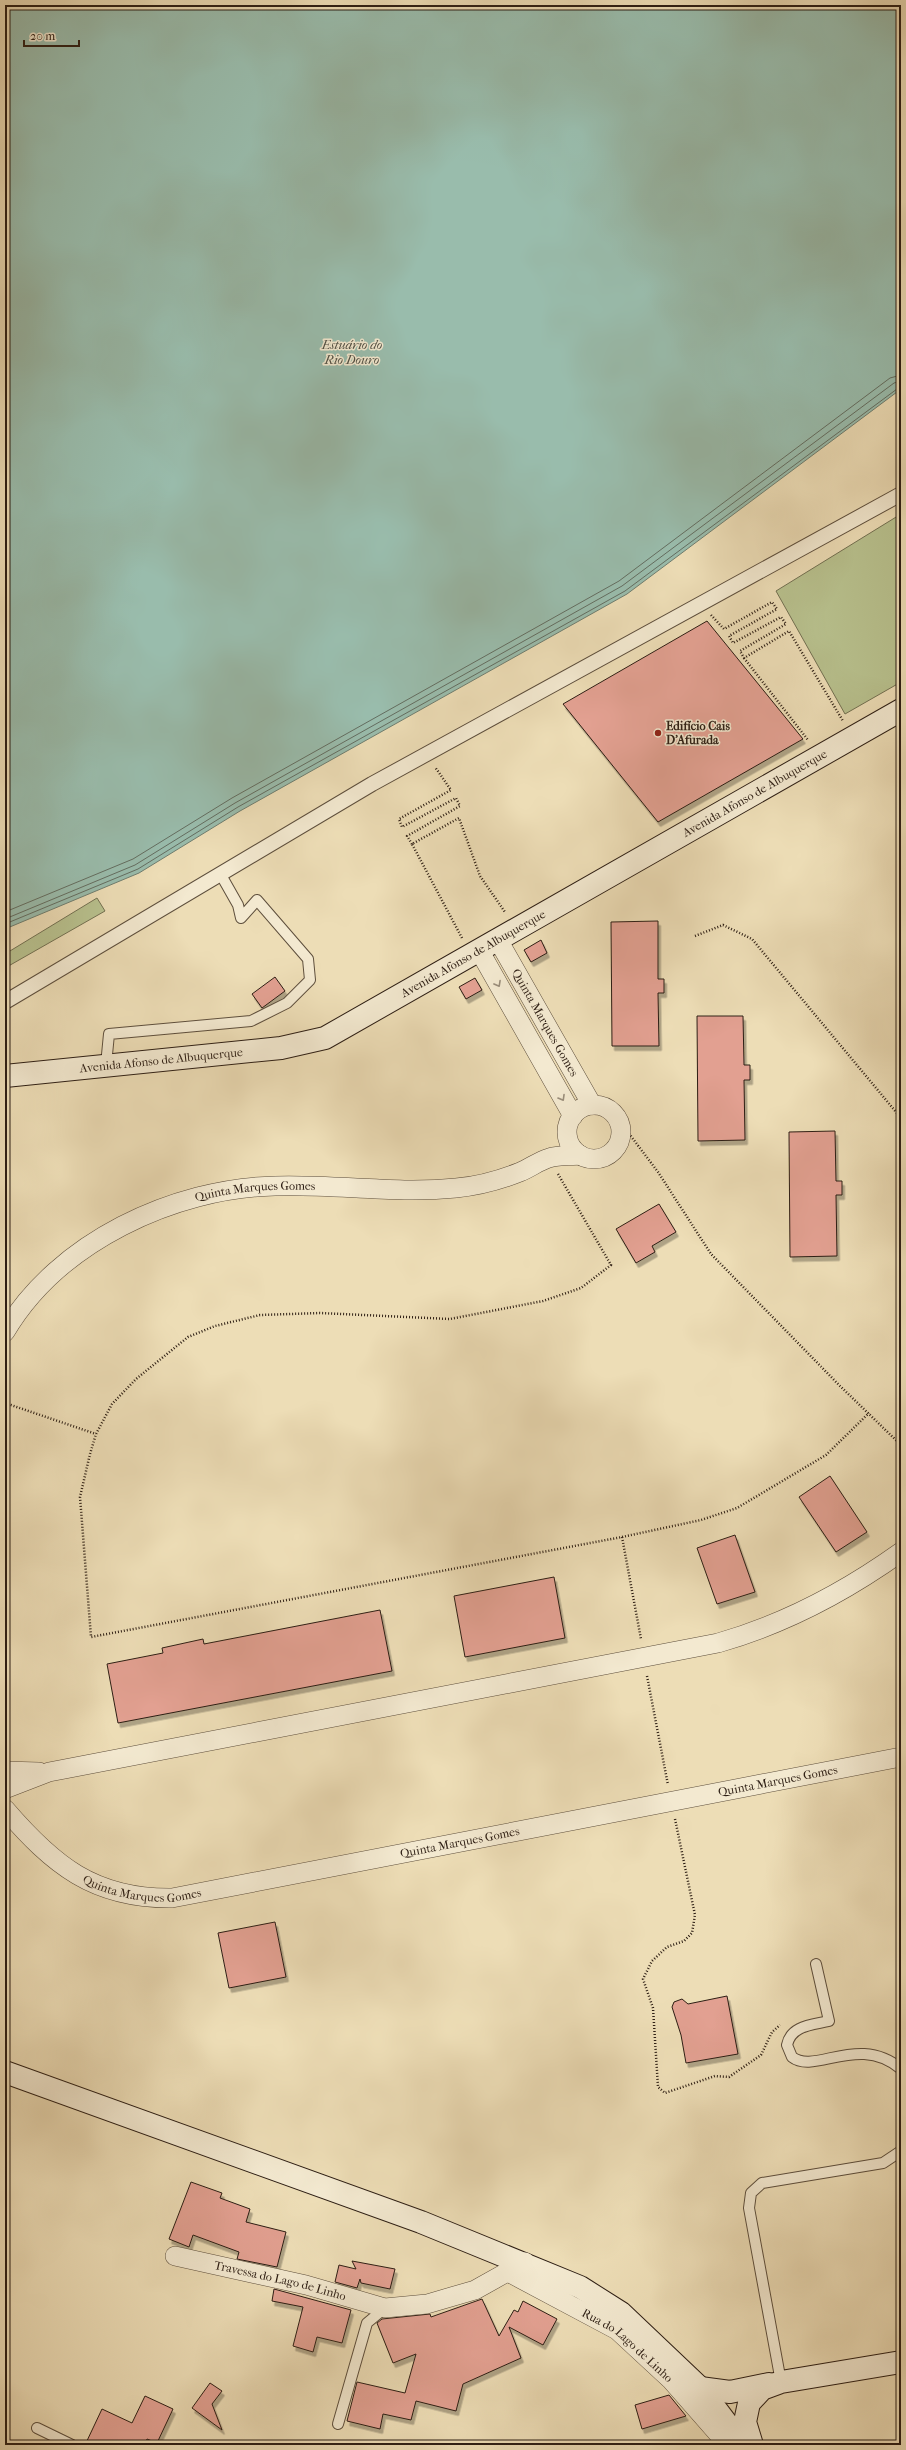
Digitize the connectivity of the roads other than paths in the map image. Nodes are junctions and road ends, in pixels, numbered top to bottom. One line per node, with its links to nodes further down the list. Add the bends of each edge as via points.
1 (901, 494): 3 (street, via 372,784)
2 (901, 710): 4 (main road, Avenida Afonso de Albuquerque)
3 (222, 875): 6 (street); 7 (lane, via 241,918 257,900 308,959 310,980 287,1004 252,1021 110,1034)
4 (498, 940): 5 (main road, Avenida Afonso de Albuquerque); 9 (street, Quinta Marques Gomes)
5 (471, 944): 7 (main road, Avenida Afonso de Albuquerque, via 337,1032 311,1042 282,1048); 10 (street, Quinta Marques Gomes, one-way to 10)
6 (5, 1002)
7 (106, 1065): 8 (main road, Avenida Afonso de Albuquerque)
8 (5, 1076)
9 (592, 1105): 10 (street, via 578,1111); 11 (street, Quinta Marques Gomes, via 607,1108 618,1119 621,1136 613,1151 597,1159)
10 (570, 1124): 11 (street, Quinta Marques Gomes, via 573,1149); 12 (street)
11 (580, 1155): 12 (street, Quinta Marques Gomes)
12 (549, 1158): 13 (street, Quinta Marques Gomes, via 508,1176 455,1188 263,1186 209,1194 171,1205 122,1225 79,1253 34,1295)
13 (5, 1332)
14 (901, 1552): 17 (street, via 830,1597 766,1627 701,1647)
15 (901, 1757): 21 (street, Quinta Marques Gomes, via 172,1898 144,1897 105,1889 74,1874)
16 (5, 1771): 17 (street)
17 (49, 1772): 18 (street)
18 (5, 1790)
19 (5, 1809): 21 (street, Quinta Marques Gomes)
20 (5, 1823): 21 (street, Quinta Marques Gomes)
21 (32, 1840)
22 (816, 1964): 23 (lane, via 829,2021 796,2029 791,2033 787,2045 792,2057 802,2062 867,2053 890,2061)
23 (901, 2069)
24 (5, 2072): 27 (main road, via 421,2222)
25 (901, 2151): 30 (lane, via 883,2163 762,2184 752,2193 749,2208)
26 (175, 2256): 28 (street, Travessa do Lago de Linho, via 306,2285)
27 (516, 2267): 28 (street, Travessa do Lago de Linho, via 475,2290 427,2304); 31 (main road, via 580,2286 621,2313); 35 (street, Rua do Lago de Linho, via 617,2330 671,2380)
28 (384, 2308): 32 (lane, via 367,2324)
29 (900, 2361): 30 (main road)
30 (777, 2383): 31 (main road, via 730,2392); 37 (main road, via 762,2389 749,2403 745,2422)
31 (700, 2388): 36 (main road)
32 (338, 2424)
33 (37, 2428): 34 (lane)
34 (72, 2445)
35 (728, 2445)
36 (742, 2445)
37 (752, 2445)

